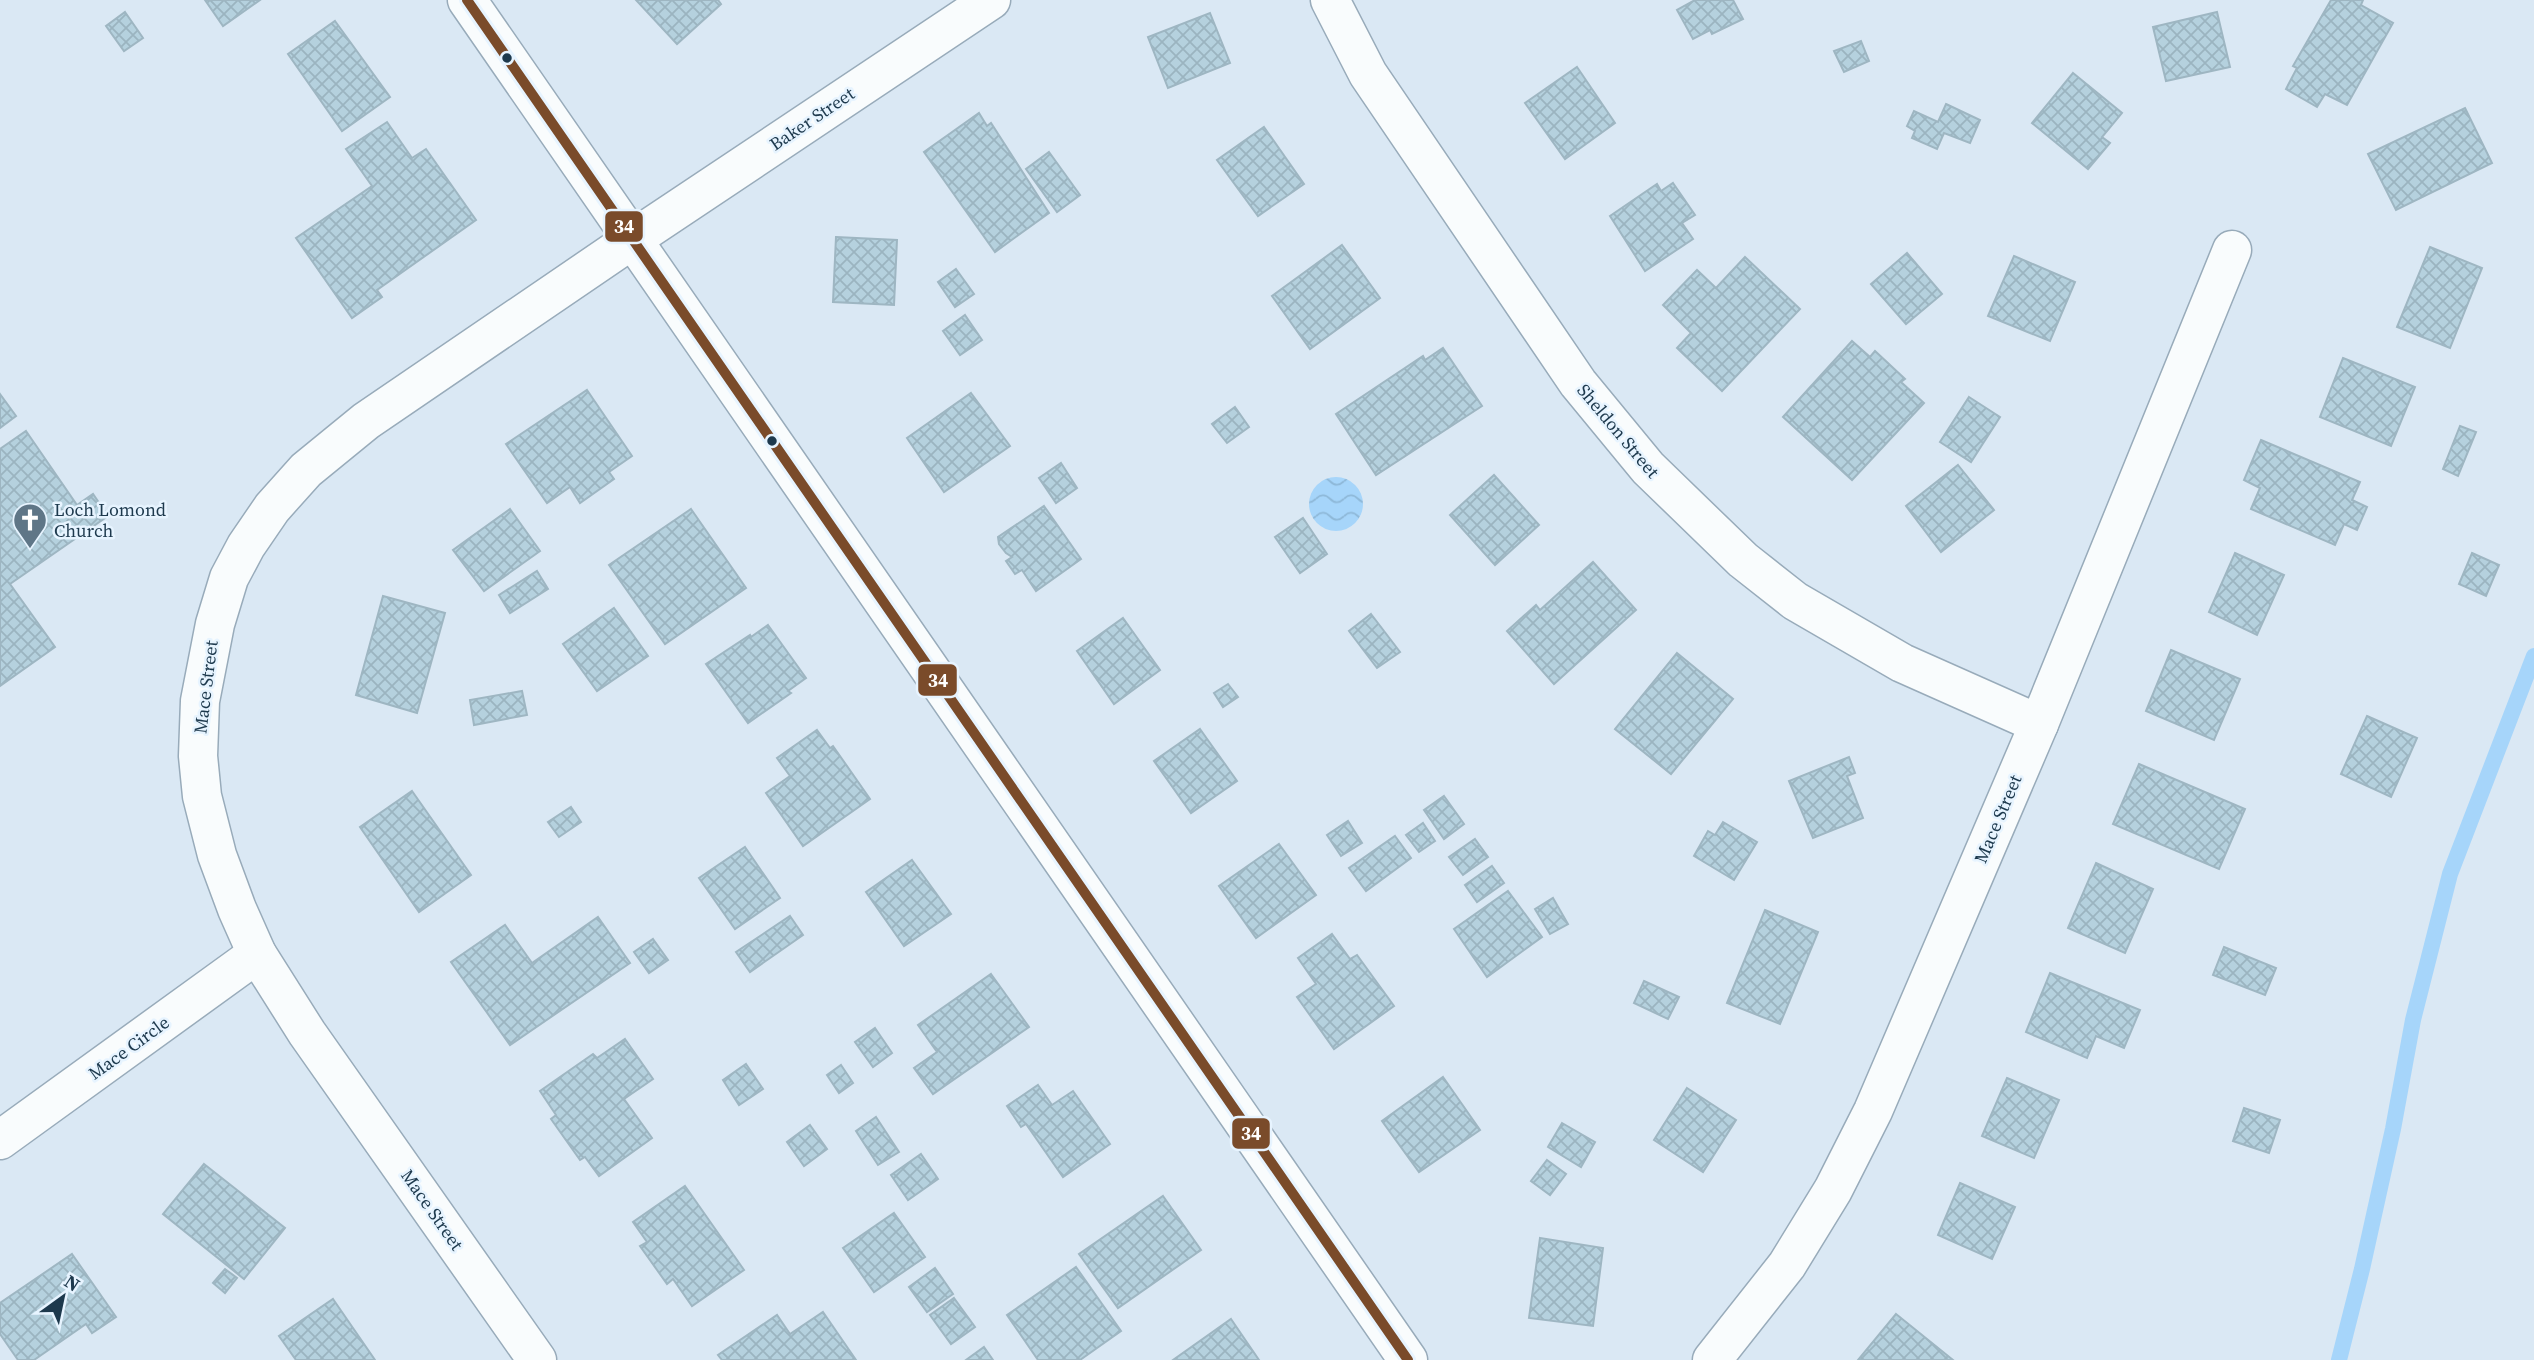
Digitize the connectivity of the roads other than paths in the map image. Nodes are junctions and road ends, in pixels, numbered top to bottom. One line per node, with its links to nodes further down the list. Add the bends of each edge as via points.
1 (467, 0): 4 (street)
2 (991, 0): 4 (street, Baker Street)
3 (1330, 0): 6 (street, Sheldon Street, via 1383,97 1578,383 1647,468 1742,560 1794,601 1902,663)
4 (633, 239): 7 (street, Mace Street, via 366,421 306,470 246,546 215,624 200,701 198,756 202,796 217,855); 10 (street)
5 (2232, 250): 6 (street, Mace Street)
6 (2039, 724): 11 (street, Mace Street, via 1872,1111 1833,1190 1787,1265)
7 (257, 954): 8 (street, Mace Circle); 9 (street, Mace Street, via 307,1033)
8 (0, 1140)
9 (537, 1360)
10 (1408, 1360)
11 (1712, 1360)

